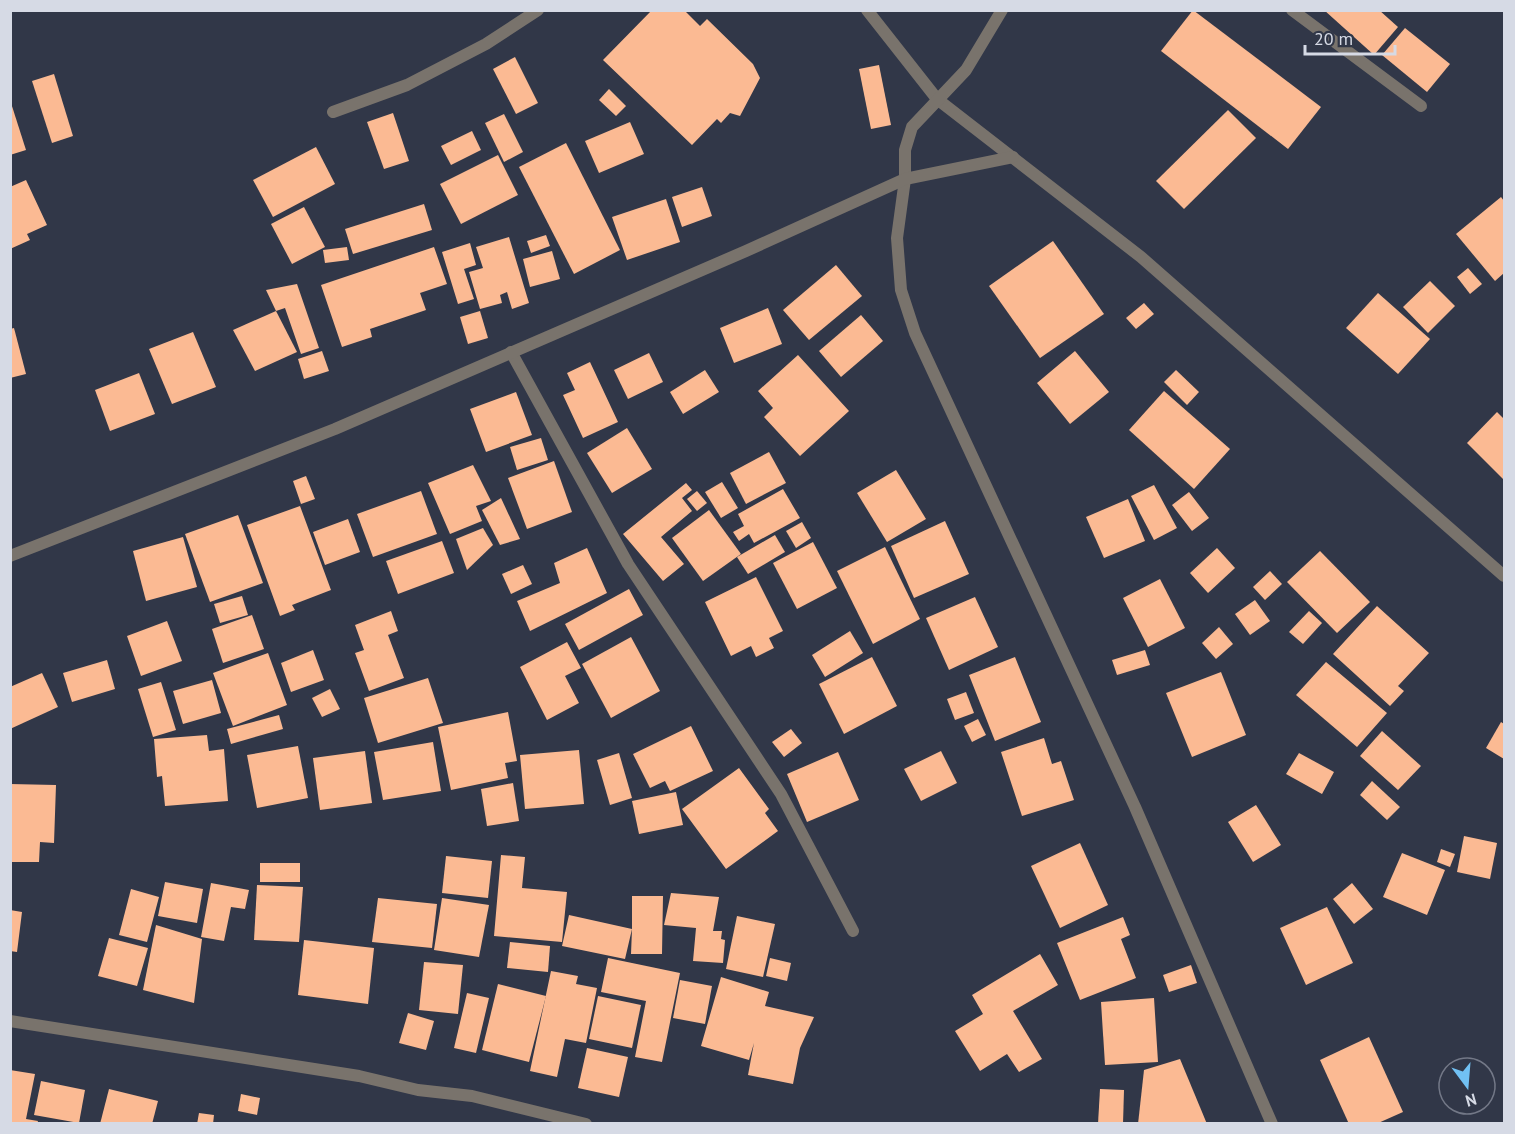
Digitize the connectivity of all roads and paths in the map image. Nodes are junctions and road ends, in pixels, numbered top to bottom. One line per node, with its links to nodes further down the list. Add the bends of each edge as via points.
1 (538, 10): 7 (street, via 486,44 407,84)
2 (867, 10): 5 (street)
3 (1002, 10): 5 (street, via 966,70)
4 (1292, 10): 6 (street)
5 (937, 99): 8 (street); 9 (street, via 912,128 905,150)
6 (1421, 106)
7 (333, 112)
8 (1013, 157): 9 (street); 12 (street, via 1142,257)
9 (905, 179): 10 (street); 16 (street, via 897,238 901,290 915,333 1135,807)
10 (511, 352): 11 (street, via 335,429); 13 (street, via 628,564 781,794)
11 (10, 556)
12 (1504, 576)
13 (853, 931)
14 (10, 1021): 15 (street, via 472,1096)
15 (586, 1124)
16 (1272, 1124)

